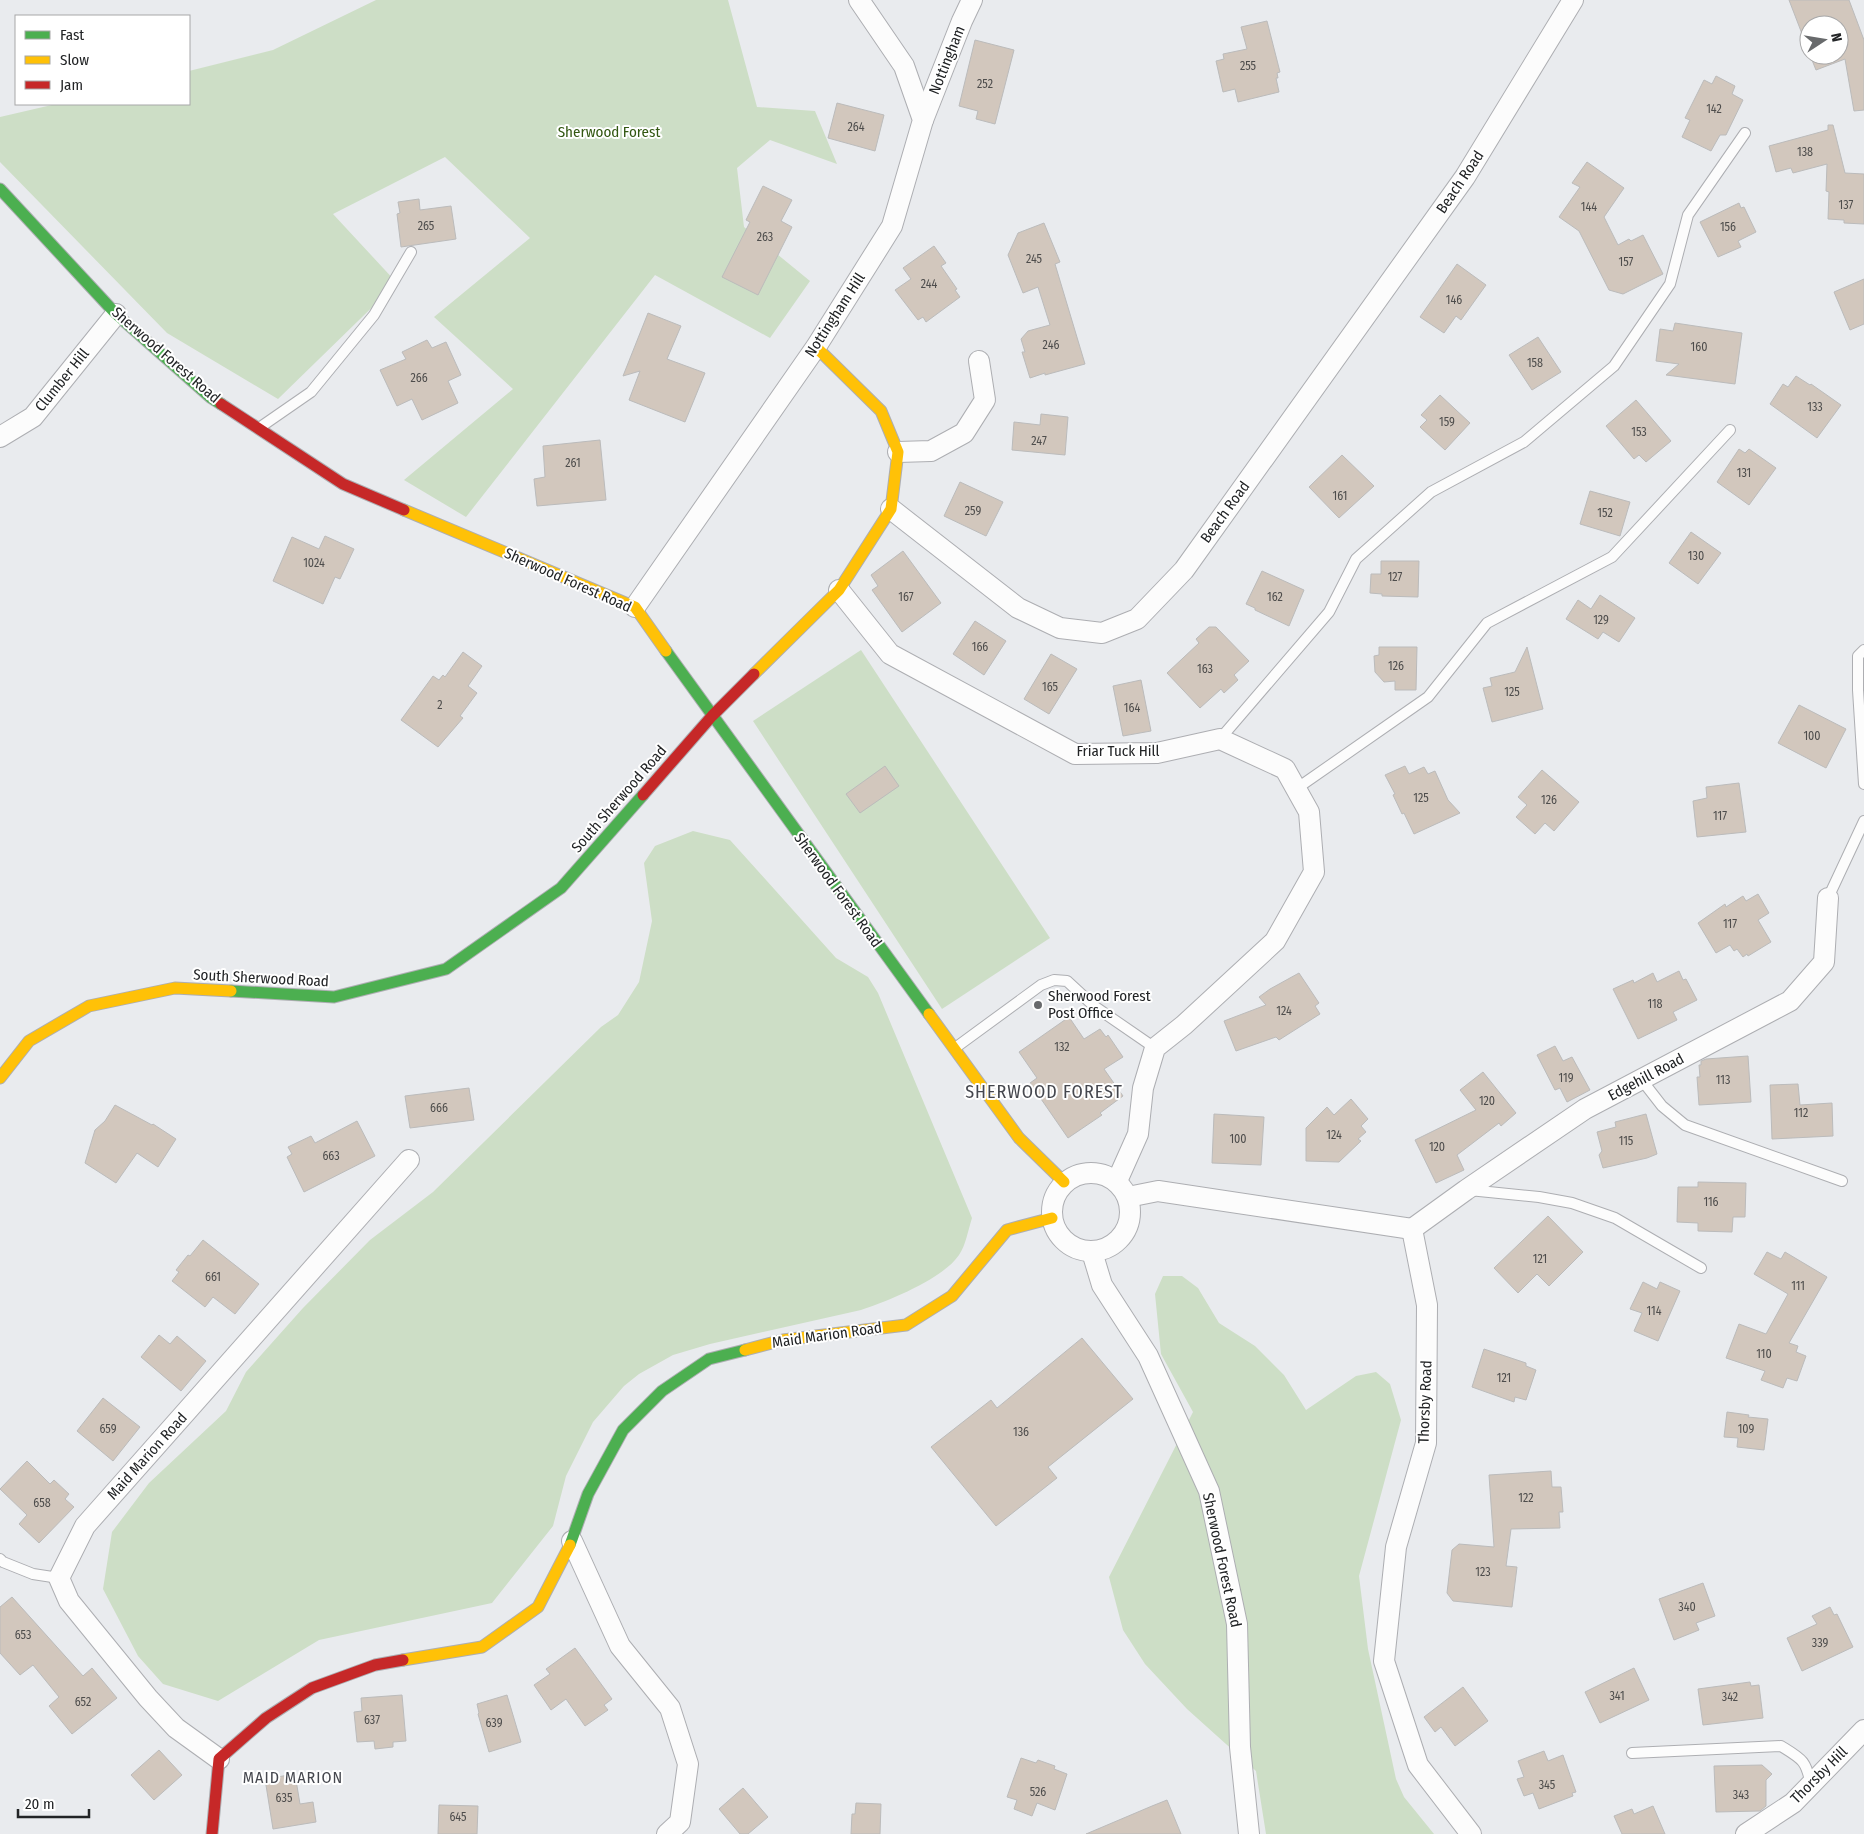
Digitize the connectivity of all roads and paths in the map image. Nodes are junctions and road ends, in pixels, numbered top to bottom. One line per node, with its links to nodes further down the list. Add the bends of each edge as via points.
1 (859, 0): 4 (street, via 904,66)
2 (972, 0): 4 (street, Nottingham)
3 (1573, 0): 15 (street, Beach Road, via 1465,177 1184,570 1137,618 1102,633 1060,628 1018,608)
4 (923, 120): 9 (street, Nottingham Hill, via 892,226)
5 (1745, 133): 20 (lane, via 1688,215 1670,284 1614,366 1524,442 1431,492 1356,559 1329,612)
6 (0, 189): 8 (street, Sherwood Forest Road)
7 (411, 252): 11 (lane, via 374,315 311,392)
8 (116, 314): 11 (street, Sherwood Forest Road, via 210,396); 13 (street, Clumber Hill, via 32,417)
9 (816, 347): 14 (street, via 881,411); 17 (street, Nottingham Hill)
10 (979, 361): 14 (street, via 985,400 964,433 931,452)
11 (258, 428): 17 (street, Sherwood Forest Road, via 343,484)
12 (1730, 430): 22 (lane, via 1612,557 1487,623 1428,697)
13 (0, 437)
14 (898, 452): 15 (street)
15 (891, 509): 16 (street)
16 (839, 590): 19 (street); 20 (street, Friar Tuck Hill, via 890,654 1075,754 1157,754)
17 (635, 607): 19 (street, Sherwood Forest Road)
18 (1864, 650): 21 (lane, via 1858,656 1858,664)
19 (712, 716): 25 (street, Sherwood Forest Road); 27 (street, South Sherwood Road, via 561,888 446,969 334,997 175,988 89,1006 29,1041)
20 (1220, 738): 22 (street, via 1285,769)
21 (1864, 784)
22 (1296, 789): 26 (street, via 1309,812 1314,872 1275,941)
23 (1864, 821): 24 (lane)
24 (1828, 898): 28 (street, Edgehill Road, via 1824,962 1790,1001)
25 (954, 1048): 26 (lane, via 1054,980 1067,981 1094,1006); 31 (street, Sherwood Forest Road, via 1019,1138)
26 (1155, 1048): 32 (street, via 1143,1088 1138,1134)
27 (0, 1078)
28 (1642, 1079): 30 (lane, via 1662,1106 1685,1125); 33 (street, Edgehill Road, via 1585,1109)
29 (409, 1160): 40 (street, Maid Marion Road, via 85,1526)
30 (1842, 1181)
31 (1064, 1182): 32 (street, via 1081,1173 1100,1173); 34 (street, via 1054,1198)
32 (1123, 1189): 35 (street, via 1158,1191); 36 (street, via 1131,1216 1125,1234 1111,1247)
33 (1466, 1190): 35 (street, Edgehill Road); 37 (lane, via 1572,1203 1615,1218)
34 (1052, 1218): 36 (street, via 1059,1236 1074,1248); 38 (street, Maid Marion Road, via 1008,1230 952,1296 906,1325 783,1340 709,1359 662,1390 623,1430 588,1494)
35 (1412, 1229): 48 (street, Thorsby Road, via 1427,1305 1426,1442 1396,1547 1384,1661 1418,1765)
36 (1092, 1252): 47 (street, Sherwood Forest Road, via 1102,1285 1148,1356 1209,1491 1237,1624 1240,1747)
37 (1701, 1268)
38 (572, 1541): 43 (street, Maid Marion Road, via 538,1607 482,1647 375,1665 312,1688 266,1718); 46 (street, via 620,1646 670,1708 688,1764 680,1822)
39 (0, 1559): 40 (lane, via 33,1574)
40 (59, 1578): 43 (street, via 69,1601 148,1698 176,1728)
41 (1864, 1730): 44 (street, Thorsby Hill)
42 (1632, 1753): 44 (lane, via 1781,1746 1807,1766)
43 (219, 1759): 45 (street)
44 (1811, 1785): 49 (street, Thorsby Hill, via 1792,1803)
45 (212, 1834)
46 (667, 1834)
47 (1249, 1834)
48 (1472, 1834)
49 (1746, 1834)

